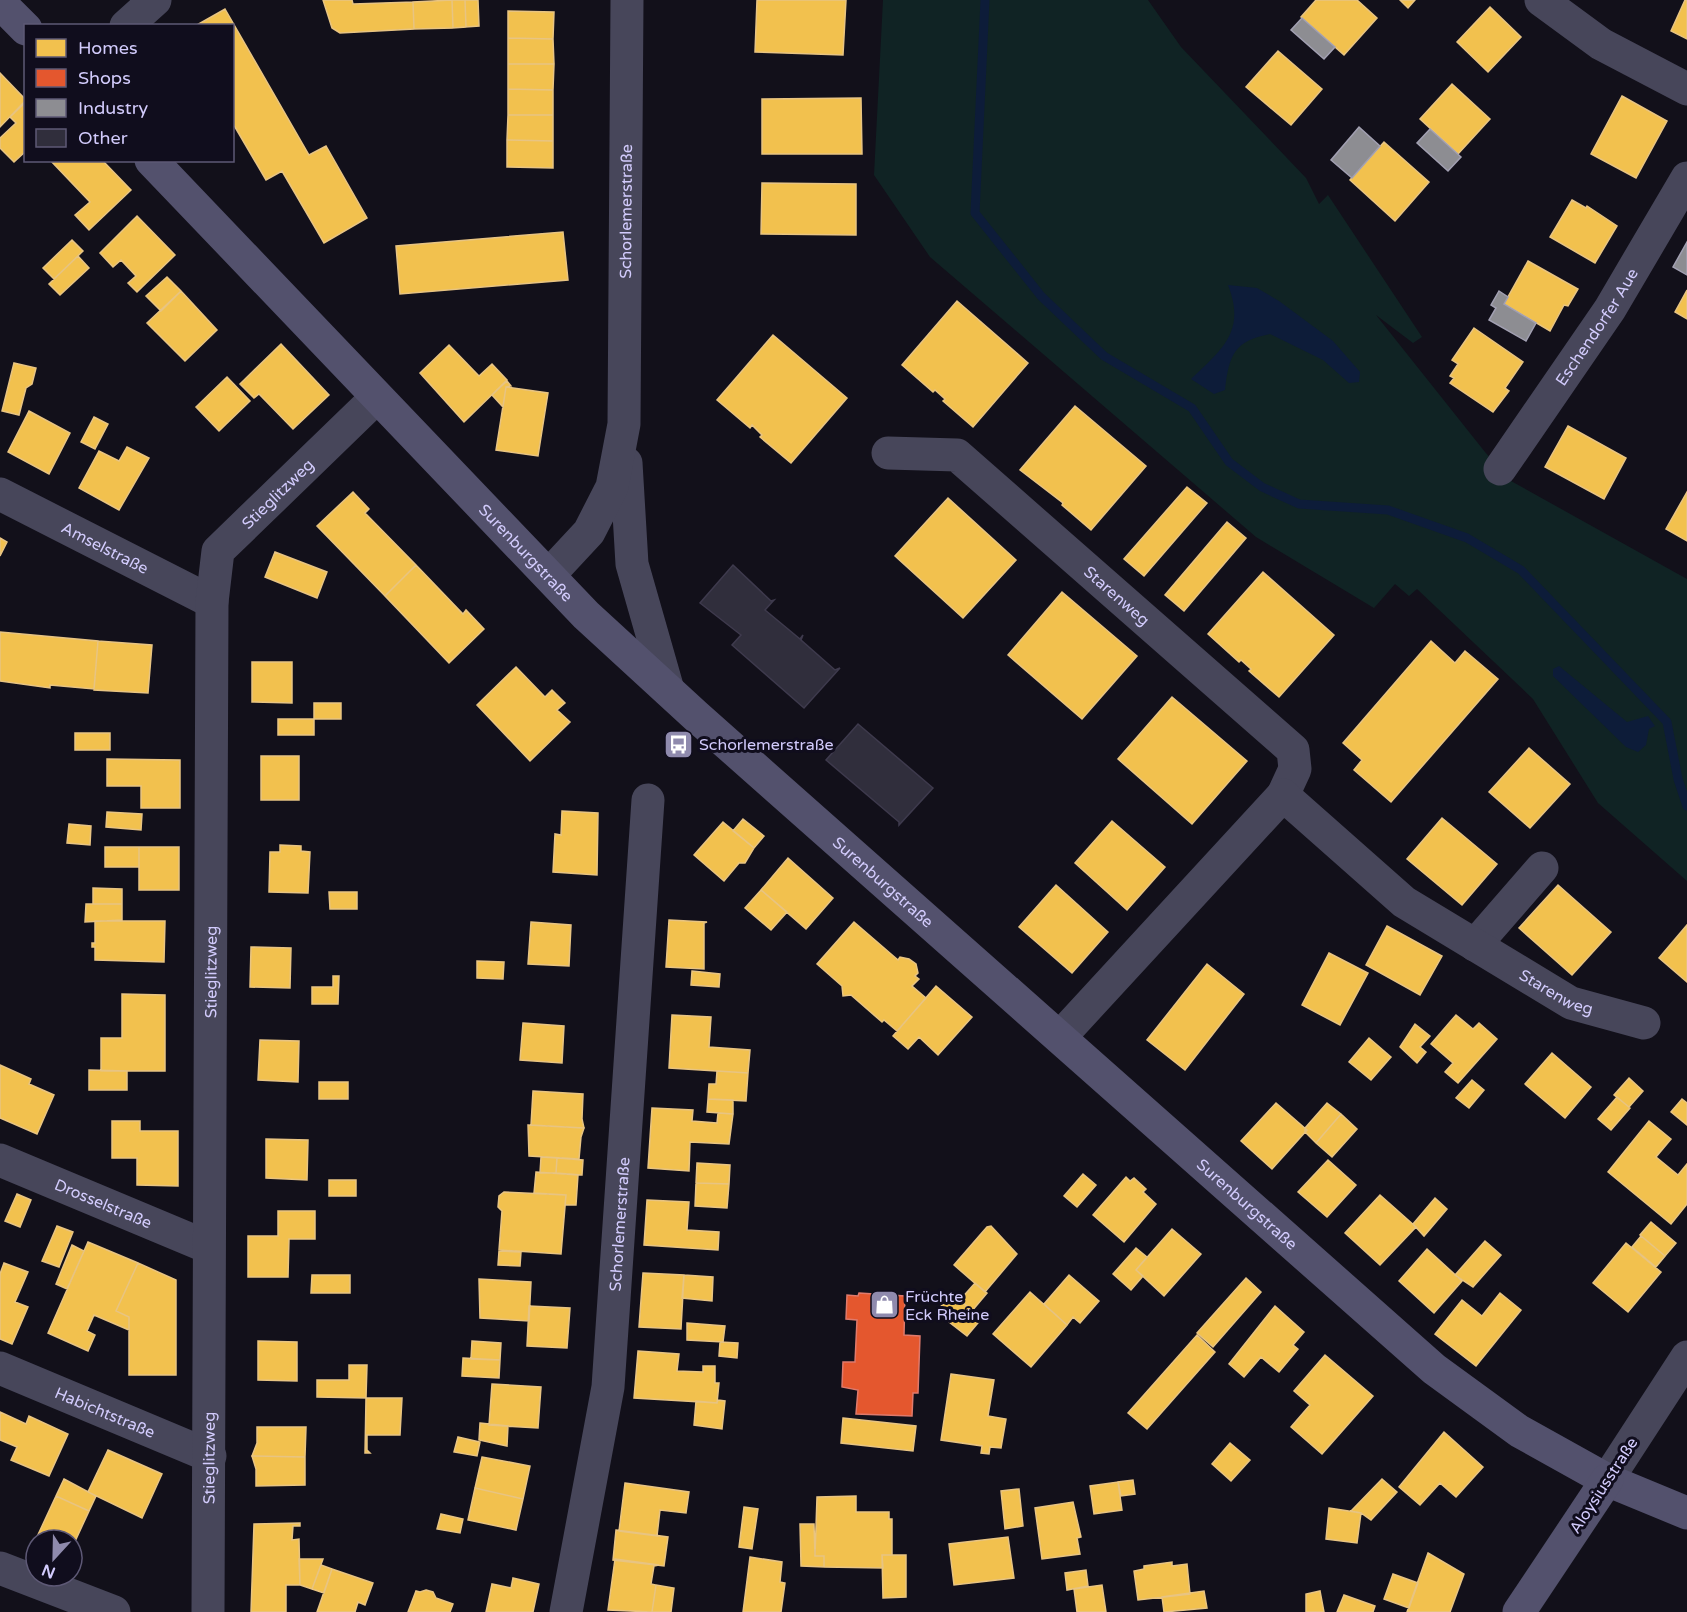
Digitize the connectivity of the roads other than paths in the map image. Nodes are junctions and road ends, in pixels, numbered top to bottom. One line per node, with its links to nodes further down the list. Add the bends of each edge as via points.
1 (155, 0): 5 (street)
2 (627, 0): 11 (street, Schorlemerstraße)
3 (1541, 0): 7 (street, via 1601,44)
4 (0, 3): 6 (street)
5 (128, 24)
6 (24, 27)
7 (1687, 89)
8 (153, 162): 10 (street, Surenburgstraße)
9 (1687, 178): 13 (street, Eschendorfer Aue, via 1610,309)
10 (376, 398): 15 (street, Surenburgstraße); 16 (street, Stieglitzweg, via 218,551)
11 (624, 424): 15 (street, Schorlemerstraße, via 612,488 589,532); 17 (street, Schorlemerstraße, via 632,564)
12 (888, 453): 18 (street, Starenweg, via 957,455 1293,750 1295,769)
13 (1500, 469)
14 (0, 494): 16 (street, Amselstraße)
15 (549, 575): 17 (street, Surenburgstraße, via 586,615)
16 (212, 602): 25 (street, Stieglitzweg)
17 (668, 690): 23 (street, Surenburgstraße)
18 (1283, 795): 21 (street, Starenweg, via 1404,902); 23 (street, Starenweg)
19 (648, 800): 34 (street, Schorlemerstraße, via 608,1387)
20 (1542, 868): 21 (street)
21 (1475, 945): 22 (street, Starenweg, via 1571,1003)
22 (1644, 1023)
23 (1060, 1037): 29 (street, Surenburgstraße, via 1434,1369 1519,1431)
24 (0, 1160): 25 (street, Drosselstraße)
25 (208, 1247): 28 (street, Stieglitzweg)
26 (1687, 1357): 29 (street, Aloysiusstraße)
27 (0, 1368): 28 (street, Habichtstraße)
28 (210, 1456): 33 (street, Stieglitzweg)
29 (1607, 1480): 30 (street, Surenburgstraße); 35 (street, Aloysiusstraße)
30 (1687, 1514)
31 (0, 1568): 32 (street)
32 (114, 1612)
33 (208, 1612)
34 (566, 1612)
35 (1519, 1612)

